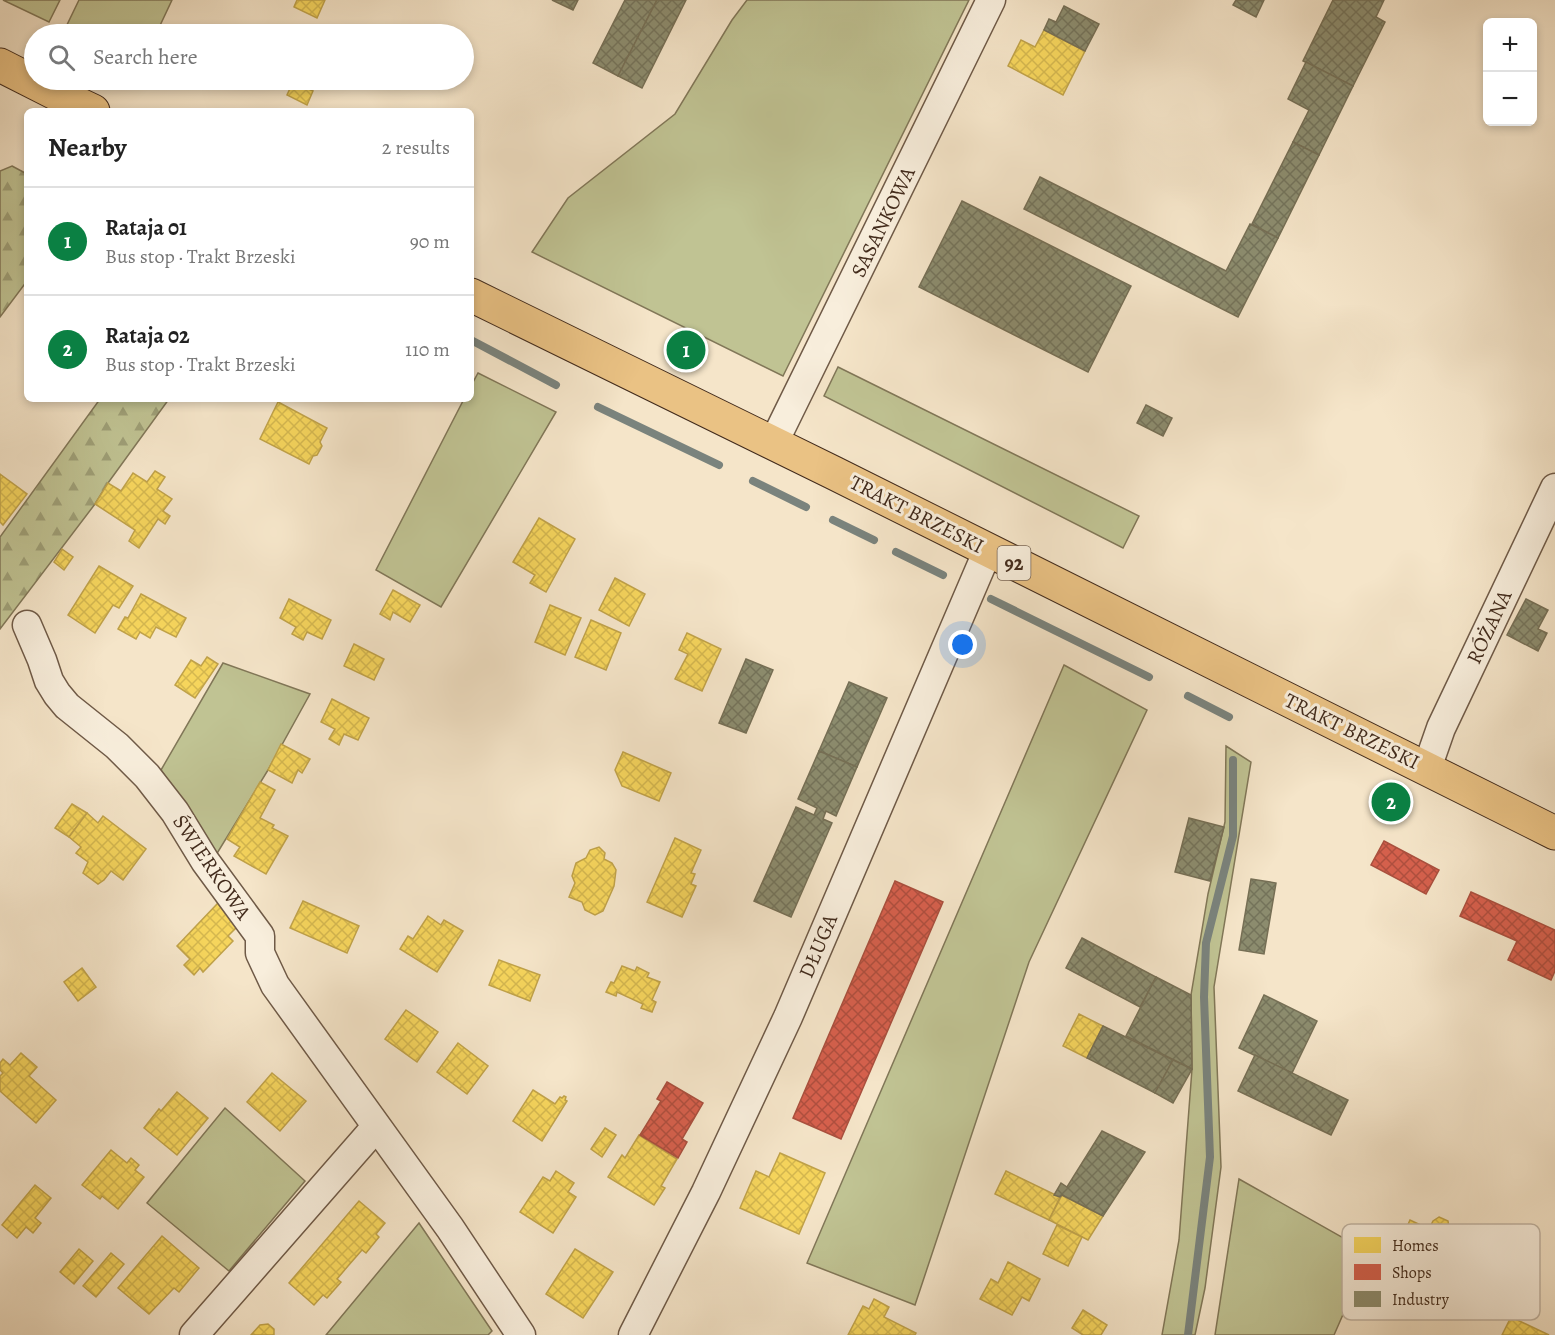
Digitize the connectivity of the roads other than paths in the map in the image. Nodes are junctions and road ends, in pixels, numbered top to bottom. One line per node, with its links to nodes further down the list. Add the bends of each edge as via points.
1 (991, 0): 7 (street, SASANKOWA)
2 (0, 65): 3 (main road)
3 (24, 77)
4 (49, 90): 5 (main road)
5 (87, 108)
6 (474, 296): 7 (main road, TRAKT BRZESKI / 92)
7 (773, 444): 9 (main road, TRAKT BRZESKI / 92)
8 (1555, 488): 11 (street, RÓŻANA, via 1441,728)
9 (988, 550): 11 (main road, TRAKT BRZESKI / 92); 16 (street, DŁUGA, via 788,1017)
10 (27, 625): 13 (street, ŚWIERKOWA, via 49,681 66,706 117,746 175,812 260,936 260,953 275,985)
11 (1427, 768): 12 (main road, TRAKT BRZESKI / 92)
12 (1555, 833)
13 (376, 1127): 14 (street); 15 (street, ŚWIERKOWA)
14 (194, 1335)
15 (521, 1335)
16 (633, 1335)

